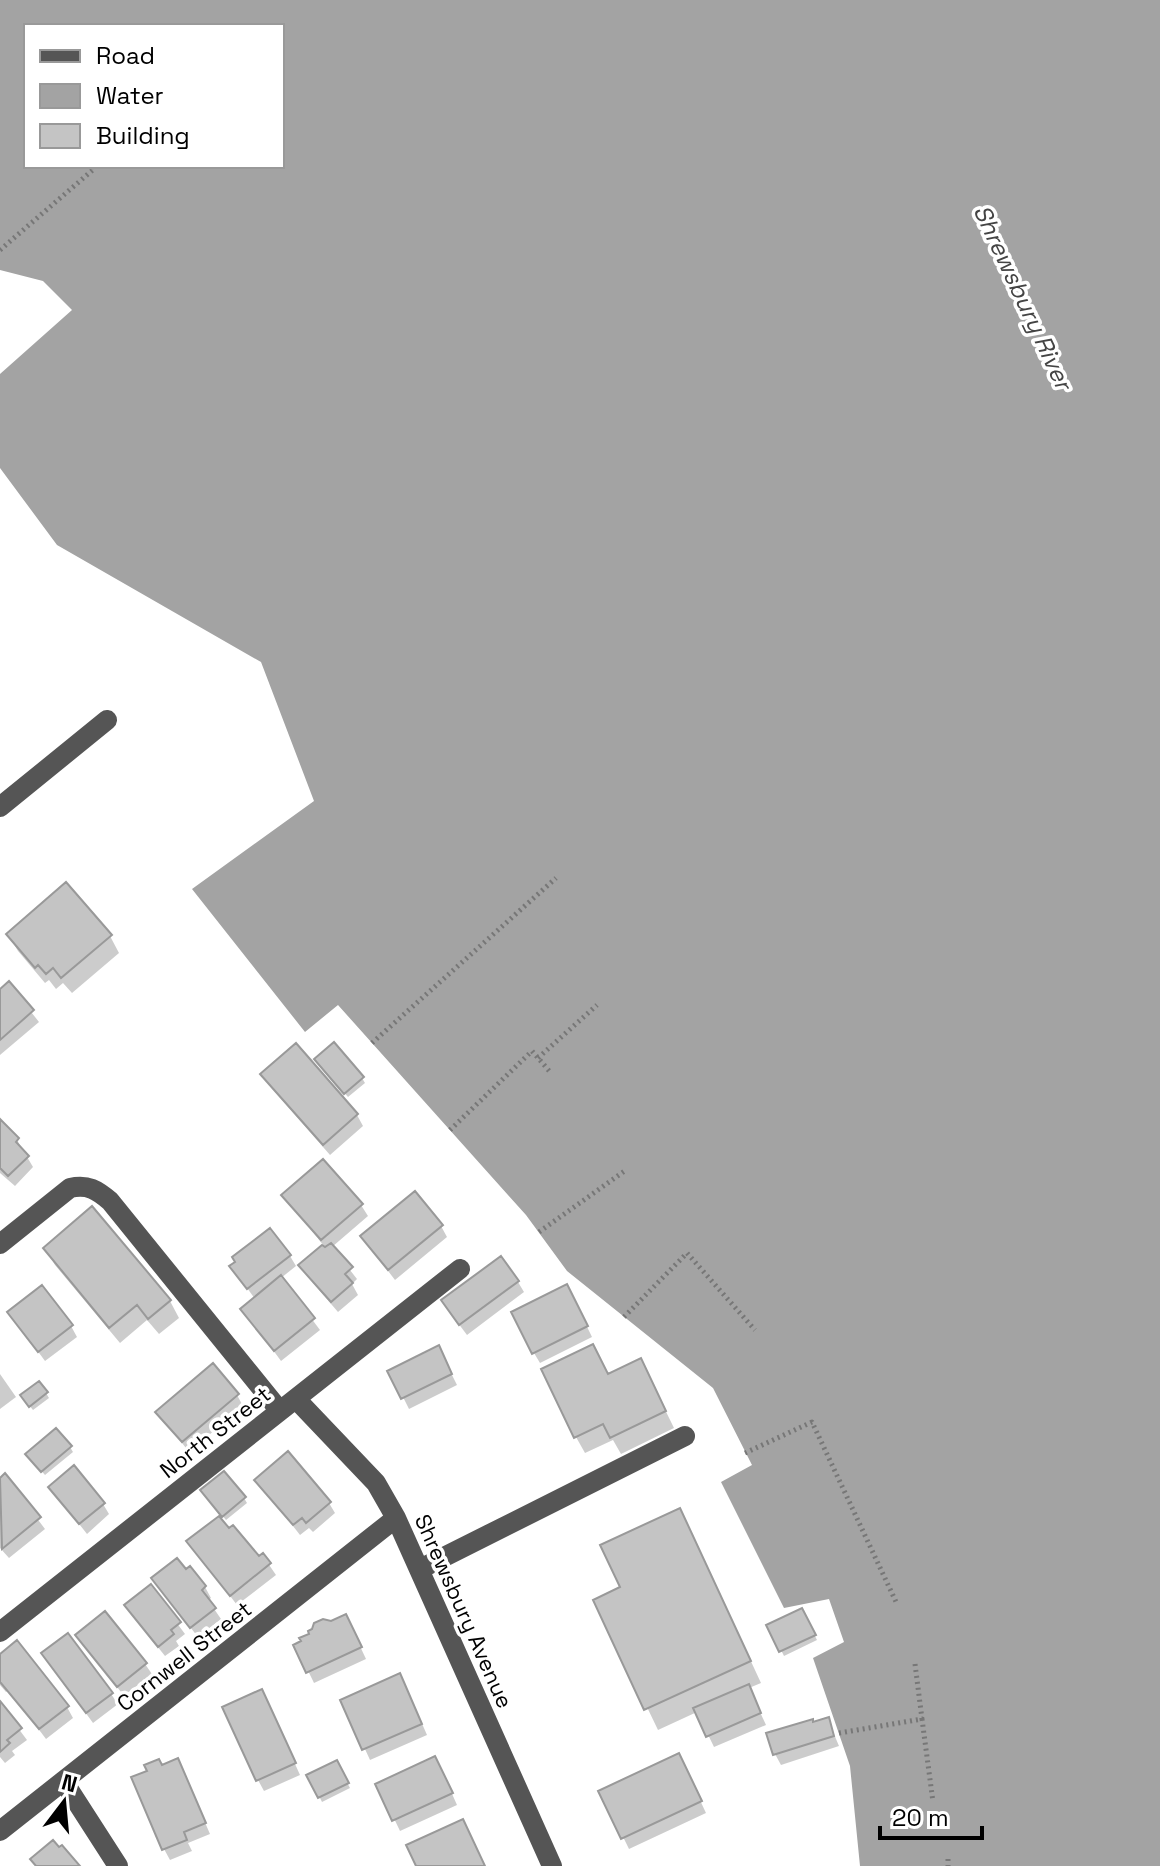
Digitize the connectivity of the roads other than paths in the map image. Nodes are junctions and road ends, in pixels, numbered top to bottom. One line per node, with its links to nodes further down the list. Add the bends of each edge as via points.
1 (107, 720): 2 (street)
2 (0, 807)
3 (0, 1244): 5 (street, Shrewsbury Avenue, via 70,1188 96,1189)
4 (460, 1269): 5 (street, North Street)
5 (288, 1405): 7 (street, Shrewsbury Avenue, via 376,1483); 9 (street, North Street)
6 (685, 1436): 8 (street)
7 (396, 1518): 8 (street, Shrewsbury Avenue); 10 (street, Cornwell Street)
8 (420, 1569): 13 (street, Shrewsbury Avenue)
9 (0, 1632)
10 (64, 1782): 11 (street, Cornwell Street); 12 (street)
11 (0, 1831)
12 (118, 1866)
13 (552, 1866)

